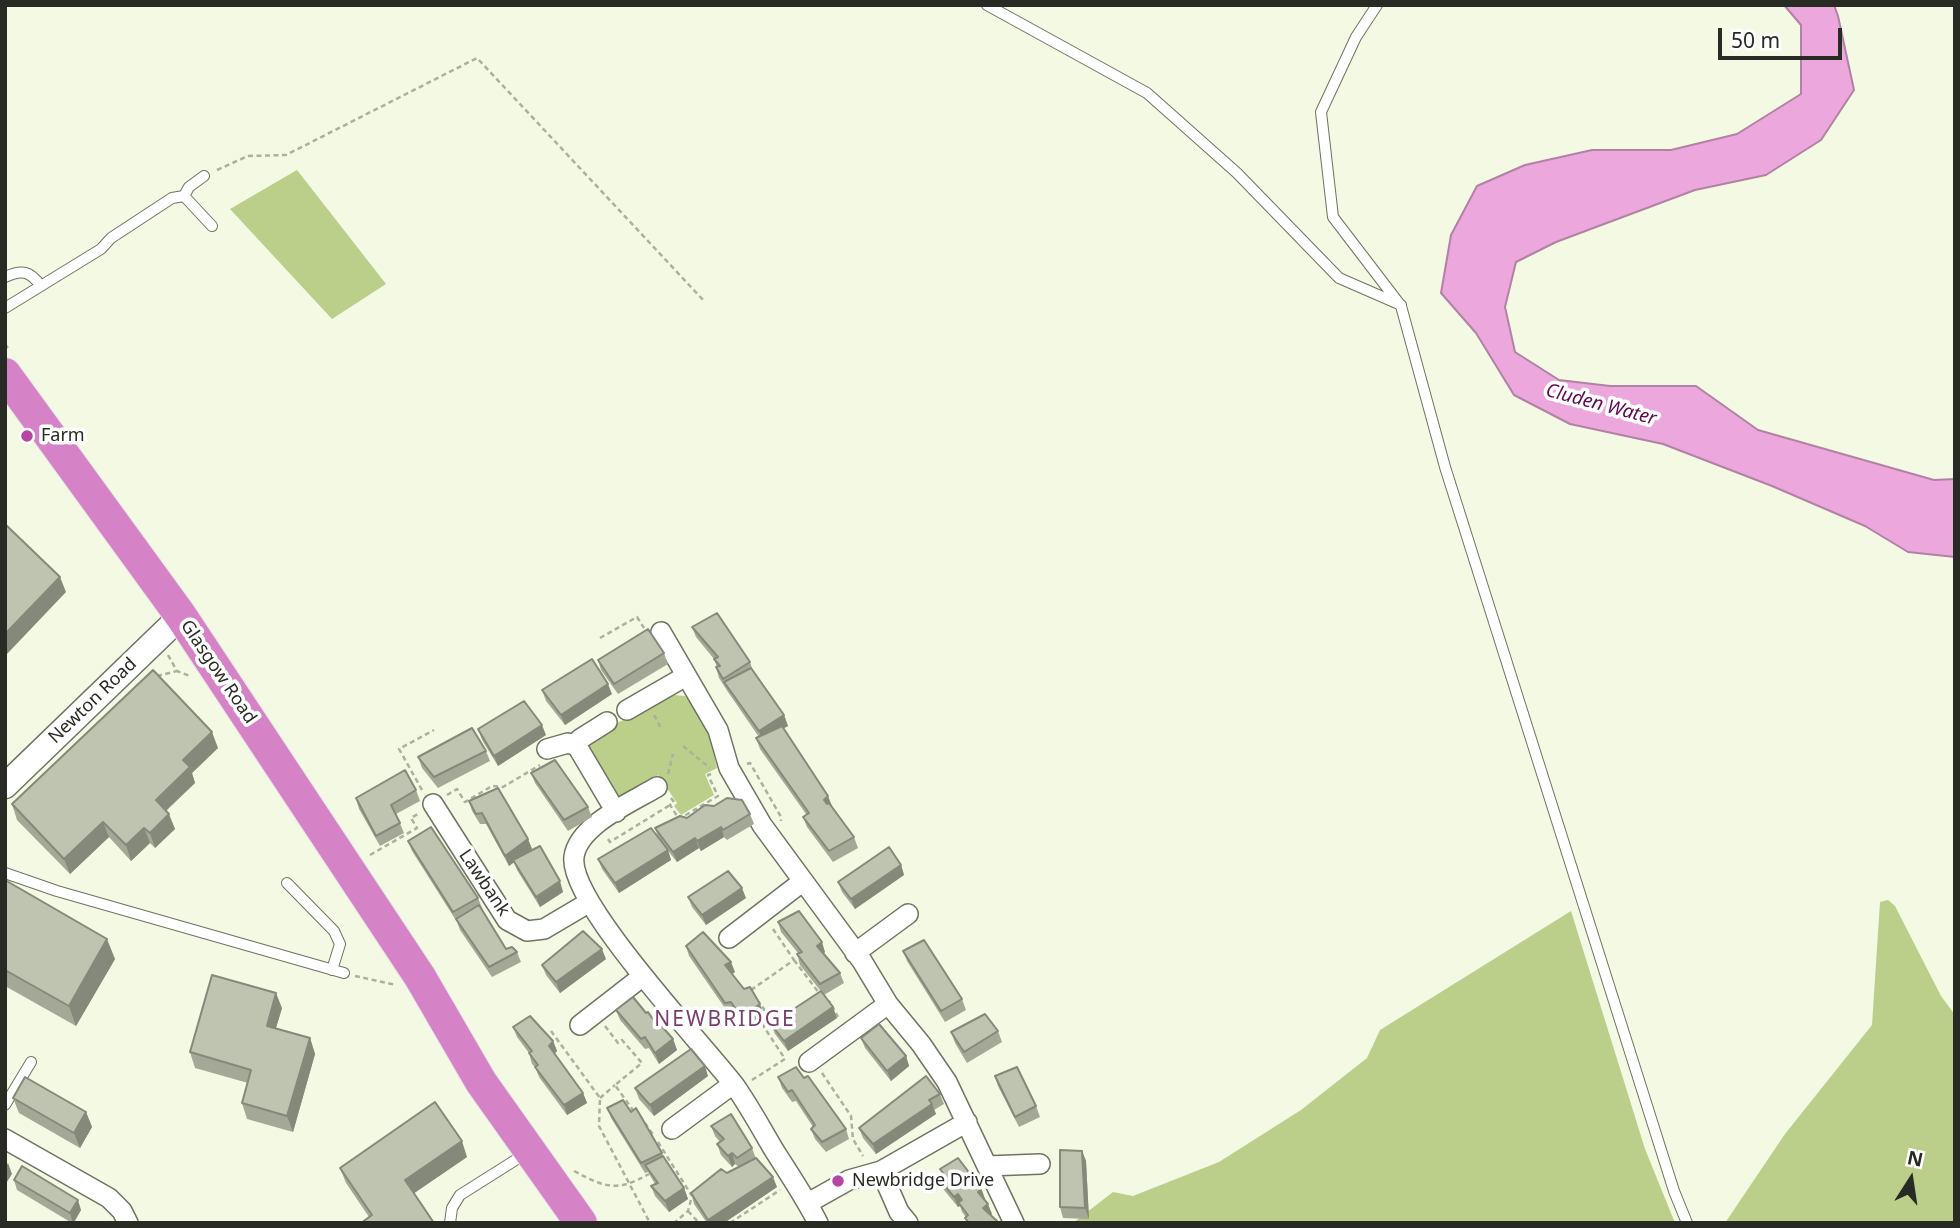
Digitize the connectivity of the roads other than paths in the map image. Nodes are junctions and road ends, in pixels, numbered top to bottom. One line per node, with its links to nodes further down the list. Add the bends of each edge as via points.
1 (987, 5): 8 (lane, via 1147,93 1237,173 1339,278)
2 (1377, 5): 8 (lane, via 1356,37 1321,112 1333,216)
3 (204, 176): 4 (lane)
4 (184, 196): 5 (lane); 7 (lane, via 172,198)
5 (212, 226)
6 (5, 277): 7 (lane, via 17,271 29,273)
7 (41, 286): 9 (lane)
8 (1401, 306): 52 (lane, via 1445,467)
9 (5, 308)
10 (5, 374): 11 (highway, Glasgow Road)
11 (181, 617): 18 (street, Newton Road); 41 (highway, Glasgow Road, via 420,977 481,1082)
12 (662, 632): 13 (street)
13 (685, 676): 14 (street); 23 (street, via 718,730 729,768 745,798)
14 (627, 710)
15 (607, 722): 16 (street, via 580,739)
16 (577, 746): 17 (street, via 568,743); 21 (street)
17 (547, 749)
18 (5, 786)
19 (662, 789): 21 (street)
20 (429, 799): 25 (street, Lawbank, via 507,920 527,931 544,929)
21 (616, 812): 25 (street, via 580,839 574,858 576,877)
22 (5, 873): 29 (lane)
23 (802, 882): 27 (street); 28 (street)
24 (287, 883): 29 (lane, via 334,931 340,944)
25 (588, 902): 31 (street)
26 (908, 914): 28 (street)
27 (729, 938)
28 (855, 953): 32 (street)
29 (332, 970): 30 (lane)
30 (344, 973)
31 (643, 976): 33 (street); 36 (street)
32 (888, 1004): 35 (street); 38 (street, via 947,1082)
33 (587, 1019)
34 (30, 1062): 37 (lane)
35 (807, 1065)
36 (735, 1087): 39 (street); 45 (street)
37 (5, 1105)
38 (967, 1122): 43 (street); 44 (street)
39 (672, 1129)
40 (5, 1139): 46 (street, via 109,1198)
41 (529, 1152): 47 (lane, via 460,1195); 48 (highway, Glasgow Road)
42 (1040, 1164): 43 (street)
43 (987, 1166): 51 (street)
44 (877, 1172): 45 (street, via 849,1180); 50 (street)
45 (808, 1203): 49 (street)
46 (128, 1223)
47 (450, 1223)
48 (581, 1223)
49 (818, 1223)
50 (908, 1223)
51 (1014, 1223)
52 (1686, 1223)

